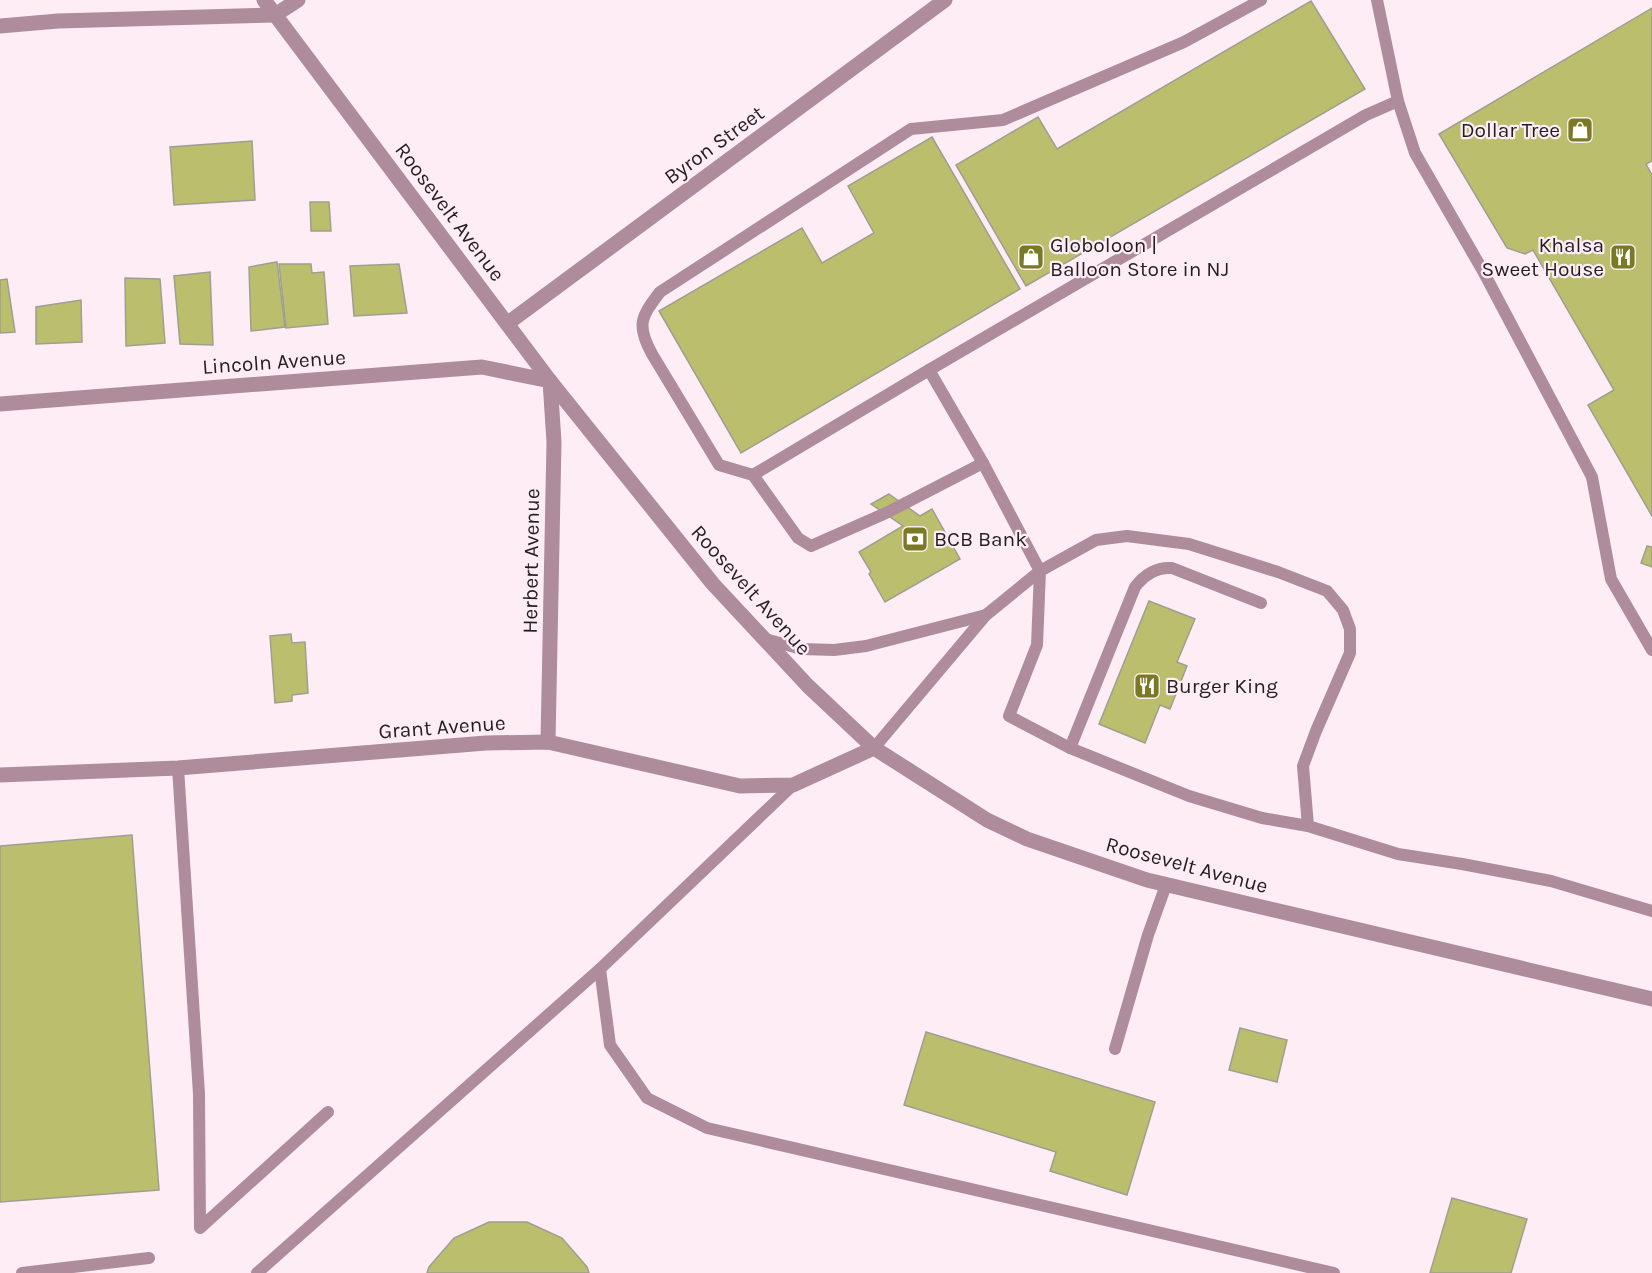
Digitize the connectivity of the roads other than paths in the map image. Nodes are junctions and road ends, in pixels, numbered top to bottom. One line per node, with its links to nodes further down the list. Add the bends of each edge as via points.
1 (264, 0): 6 (street, Roosevelt Avenue)
2 (298, 0): 6 (street)
3 (945, 0): 9 (street, Byron Street)
4 (1261, 0): 14 (lane, via 1184,42 1003,120 910,129 660,292 640,324 644,340 719,465)
5 (1377, 0): 8 (lane)
6 (275, 15): 7 (street); 9 (street, Roosevelt Avenue)
7 (0, 26)
8 (1398, 101): 10 (lane, via 1366,115); 19 (lane, via 1415,153 1483,271 1592,477 1611,579)
9 (508, 323): 11 (street, Roosevelt Avenue)
10 (929, 370): 13 (lane); 14 (lane)
11 (550, 381): 12 (street, Lincoln Avenue, via 482,367); 18 (street, Roosevelt Avenue, via 713,584); 20 (street, Herbert Avenue, via 554,442)
12 (0, 404)
13 (983, 463): 14 (lane, via 811,546 798,538); 15 (lane)
14 (753, 475)
15 (1040, 571): 17 (lane); 22 (lane, via 1037,645 1010,716); 26 (lane, via 1096,540 1127,537 1189,544 1327,591 1343,610 1350,629 1350,653 1303,766)
16 (1261, 603): 22 (lane, via 1172,568 1152,571 1135,587)
17 (986, 615): 18 (lane, via 866,646 834,650 802,649); 21 (lane)
18 (765, 639): 21 (street, Roosevelt Avenue)
19 (1652, 650)
20 (548, 742): 23 (street, Grant Avenue, via 486,743); 25 (street, Grant Avenue, via 740,786)
21 (874, 748): 25 (street, Grant Avenue); 27 (street, Roosevelt Avenue, via 987,820 1027,839)
22 (1070, 748): 26 (lane, via 1189,796 1262,818)
23 (178, 768): 24 (street, Grant Avenue); 32 (lane, via 200,1094 200,1228)
24 (0, 775)
25 (794, 785): 29 (lane)
26 (1308, 826): 28 (lane, via 1398,854 1551,881)
27 (1166, 885): 30 (street, Roosevelt Avenue); 31 (lane)
28 (1652, 911)
29 (600, 969): 35 (lane); 36 (lane, via 610,1046 648,1098 707,1128)
30 (1652, 999)
31 (1115, 1049)
32 (328, 1112)
33 (148, 1258): 34 (lane)
34 (22, 1273)
35 (257, 1273)
36 (1334, 1273)

